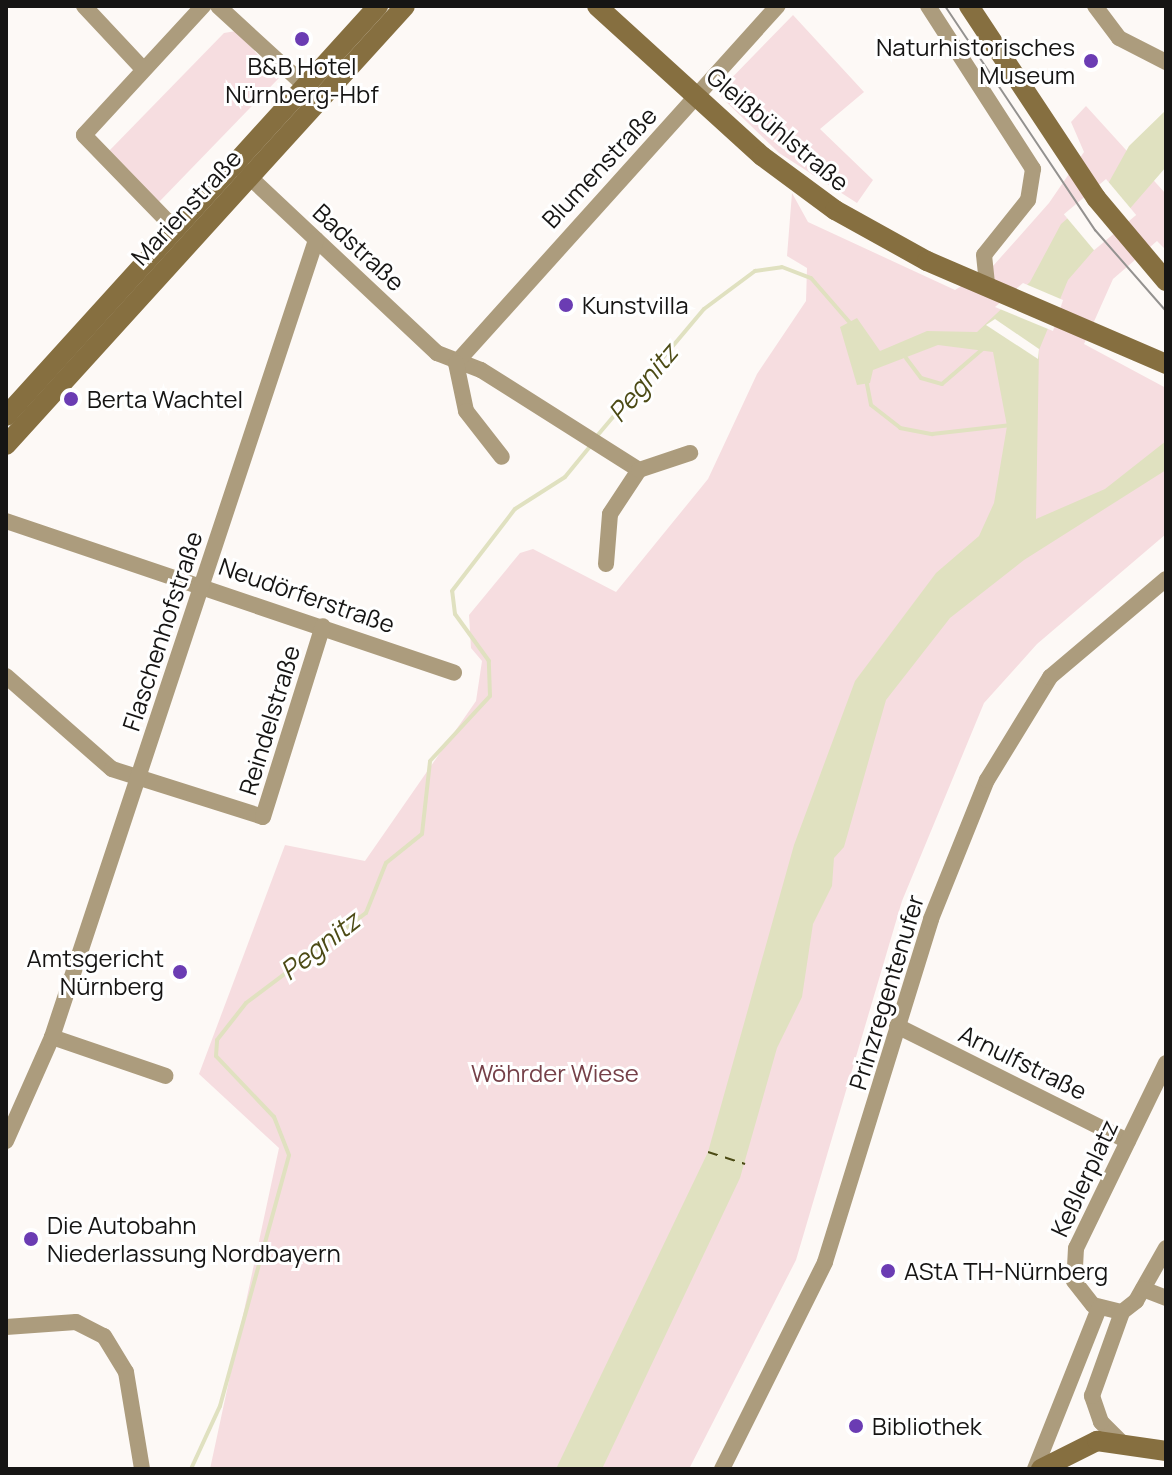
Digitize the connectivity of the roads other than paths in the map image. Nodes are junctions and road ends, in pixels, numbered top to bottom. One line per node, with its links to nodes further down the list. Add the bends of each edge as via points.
1 (84, 6): 12 (street)
2 (203, 6): 12 (street)
3 (218, 6): 13 (street)
4 (378, 6): 13 (main road, Marienstraße)
5 (405, 6): 16 (main road, Marienstraße)
6 (597, 6): 14 (main road, Gleißbühlstraße)
7 (778, 6): 14 (street, Blumenstraße)
8 (969, 6): 19 (main road, via 1074,167)
9 (1095, 6): 11 (street, via 1119,38)
10 (934, 10): 20 (street, via 1033,169 1028,200 984,255)
11 (1166, 62)
12 (143, 69): 17 (street, via 84,135)
13 (303, 84): 15 (main road, Marienstraße)
14 (696, 96): 20 (main road, Gleißbühlstraße, via 823,202); 23 (street, Blumenstraße)
15 (232, 161): 16 (street, Badstraße); 17 (main road, Marienstraße)
16 (249, 176): 18 (street, Badstraße); 26 (main road, Marienstraße)
17 (173, 227): 25 (main road, Marienstraße)
18 (316, 240): 23 (street, Badstraße); 33 (street, Flaschenhofstraße)
19 (1166, 281)
20 (987, 286): 21 (main road, Gleißbühlstraße)
21 (1111, 338): 22 (main road); 24 (main road)
22 (1166, 350)
23 (456, 363): 28 (street, via 466,411); 29 (street, Badstraße, via 481,370)
24 (1166, 364)
25 (6, 416)
26 (6, 445)
27 (690, 453): 29 (street)
28 (502, 457)
29 (639, 470): 31 (street, via 610,514)
30 (6, 521): 33 (street, Neudörferstraße)
31 (606, 564)
32 (1166, 579): 38 (street, Prinzregentenufer, via 1068,658 1007,740 931,919)
33 (203, 585): 34 (street, Neudörferstraße); 37 (street, Flaschenhofstraße)
34 (323, 626): 35 (street, Neudörferstraße); 37 (street, Reindelstraße, via 263,817)
35 (454, 673)
36 (6, 676): 37 (street, Reindelstraße, via 101,763)
37 (138, 777): 39 (street, Flaschenhofstraße)
38 (897, 1026): 43 (street, Arnulfstraße); 53 (street, Prinzregentenufer, via 825,1262)
39 (52, 1037): 41 (street); 42 (street, Flaschenhofstraße)
40 (1166, 1063): 43 (street, Keßlerplatz)
41 (166, 1076)
42 (6, 1141)
43 (1128, 1141): 47 (street, Keßlerplatz, via 1074,1254 1079,1292)
44 (1166, 1248): 45 (street)
45 (1143, 1289): 46 (street); 48 (street)
46 (1166, 1298)
47 (1099, 1308): 48 (street); 54 (street)
48 (1122, 1312): 50 (street, via 1092,1396 1101,1422)
49 (6, 1327): 52 (street, via 76,1322 104,1336 126,1372)
50 (1120, 1441): 51 (main road); 55 (main road, via 1075,1447)
51 (1166, 1451)
52 (142, 1469)
53 (722, 1469)
54 (1035, 1469)
55 (1041, 1469)

